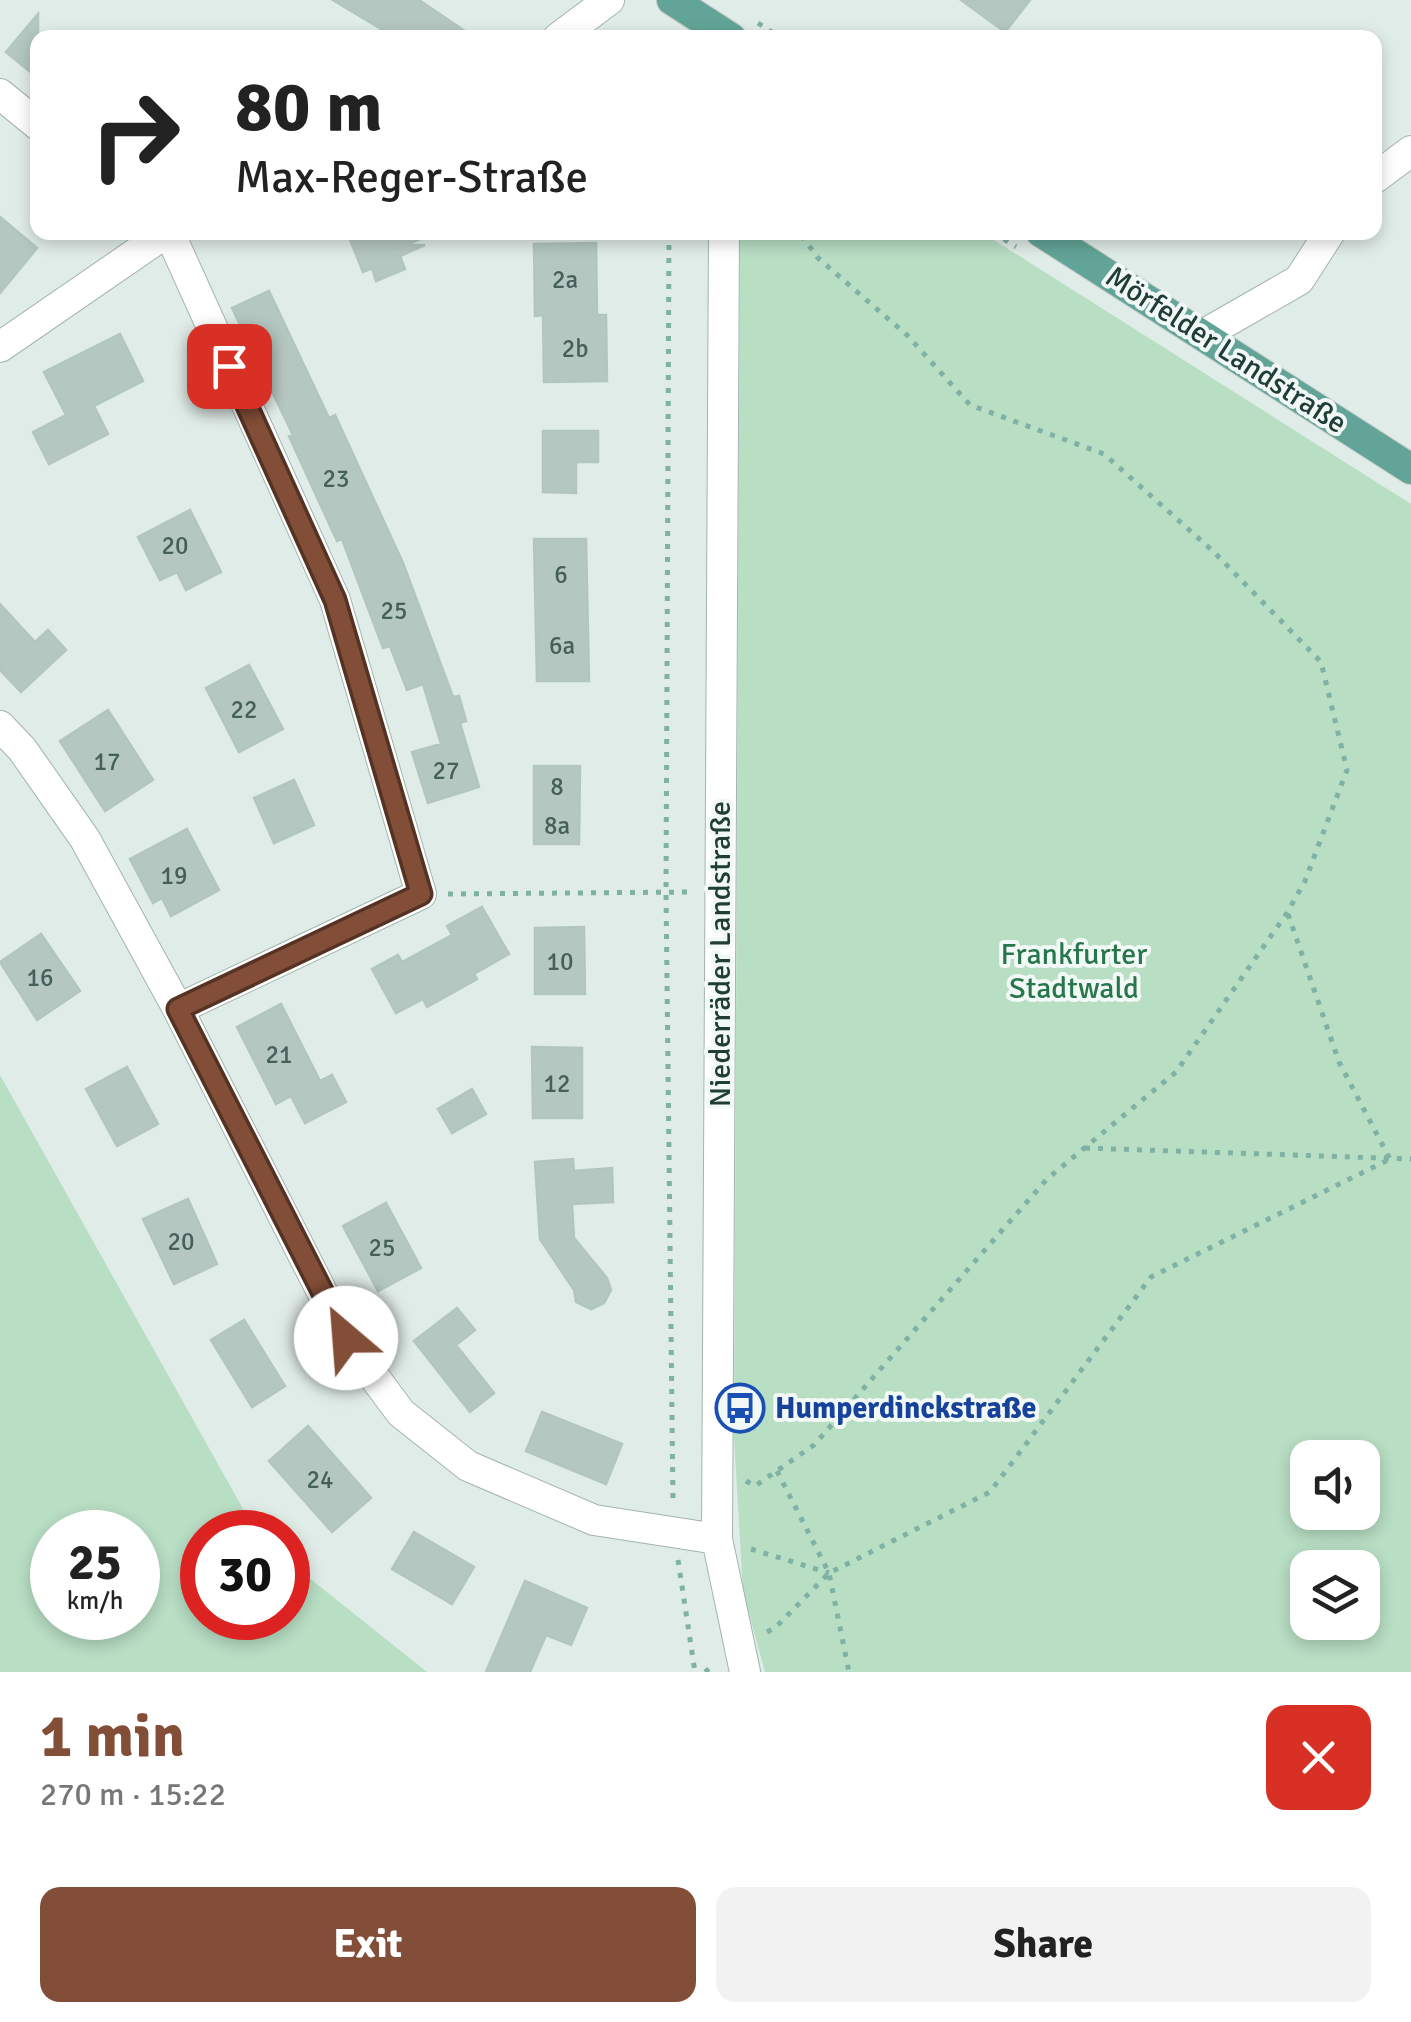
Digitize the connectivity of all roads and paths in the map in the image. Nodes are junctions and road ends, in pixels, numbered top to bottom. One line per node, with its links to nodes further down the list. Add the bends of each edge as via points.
1 (609, 0): 3 (street)
2 (672, 0): 4 (main road)
3 (569, 30)
4 (729, 30)
5 (0, 94): 6 (street)
6 (30, 118)
7 (1411, 151): 8 (street)
8 (1382, 173)
9 (156, 240): 17 (street)
10 (172, 240): 22 (street, via 335,600)
11 (669, 240): 20 (path)
12 (724, 240): 29 (street, Niederräder Landstraße)
13 (805, 240): 23 (path, via 970,404 1104,454 1214,552 1322,662 1347,770)
14 (1053, 240): 16 (main road, Mörfelder Landstraße)
15 (1325, 240): 16 (street, via 1299,280)
16 (1203, 335): 18 (main road, Mörfelder Landstraße)
17 (0, 348)
18 (1411, 469)
19 (0, 726): 24 (street, via 85,839)
20 (666, 892): 21 (path); 22 (path); 28 (path)
21 (700, 892)
22 (421, 894): 24 (street)
23 (1288, 913): 25 (path, via 1176,1072); 27 (path, via 1339,1062)
24 (178, 1009): 28 (street, via 346,1338 401,1413 468,1466 558,1505 594,1520)
25 (1084, 1148): 27 (path); 30 (path, via 1047,1179 814,1445 777,1471)
26 (1411, 1158): 27 (path)
27 (1390, 1159): 30 (path, via 1152,1277 990,1492)
28 (674, 1529): 29 (street); 32 (path)
29 (718, 1539): 30 (path); 31 (street, Niederräder Landstraße)
30 (829, 1574): 31 (path); 34 (path)
31 (742, 1659): 33 (path)
32 (696, 1672)
33 (705, 1672)
34 (850, 1672)

